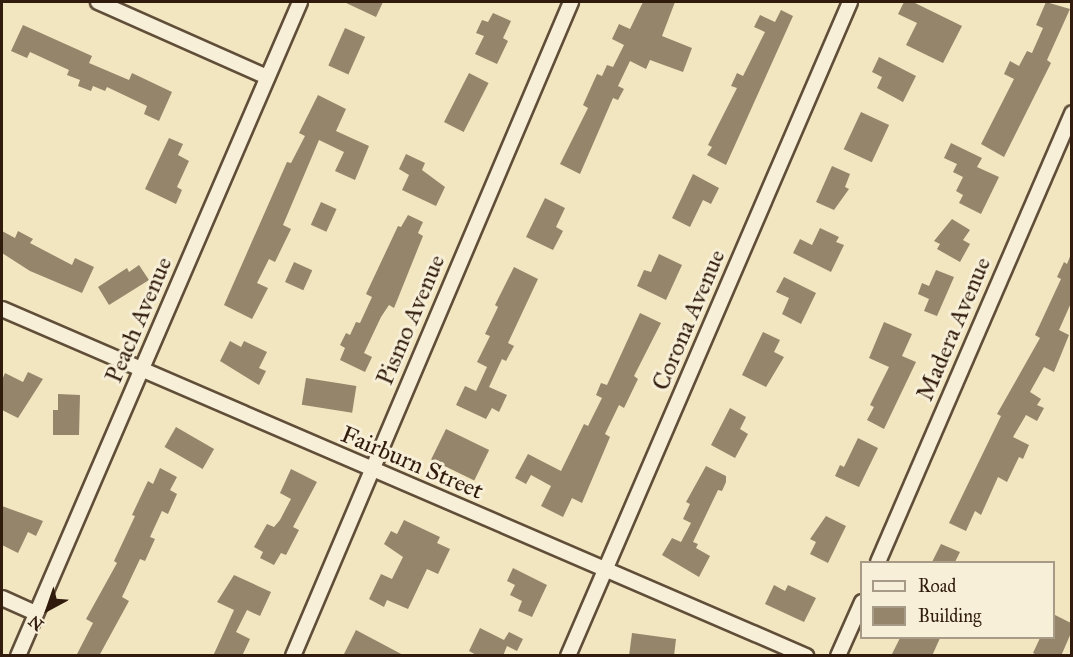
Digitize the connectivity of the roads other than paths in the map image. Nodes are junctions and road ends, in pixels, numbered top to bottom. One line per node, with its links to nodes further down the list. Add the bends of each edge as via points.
1 (98, 2): 5 (street)
2 (300, 2): 5 (street, Peach Avenue)
3 (571, 2): 9 (street, Pismo Avenue)
4 (850, 2): 11 (street, Corona Avenue)
5 (267, 77): 8 (street, Peach Avenue)
6 (1071, 112): 10 (street, Madera Avenue)
7 (2, 309): 8 (street, Fairburn Street)
8 (143, 372): 9 (street, Fairburn Street); 14 (street, Peach Avenue)
9 (372, 470): 11 (street, Fairburn Street); 16 (street, Pismo Avenue)
10 (878, 561)
11 (606, 571): 17 (street, Corona Avenue); 18 (street, Fairburn Street)
12 (2, 598): 14 (street)
13 (860, 604): 19 (street)
14 (36, 613): 15 (street, Peach Avenue)
15 (18, 656)
16 (293, 656)
17 (568, 656)
18 (806, 656)
19 (838, 656)

